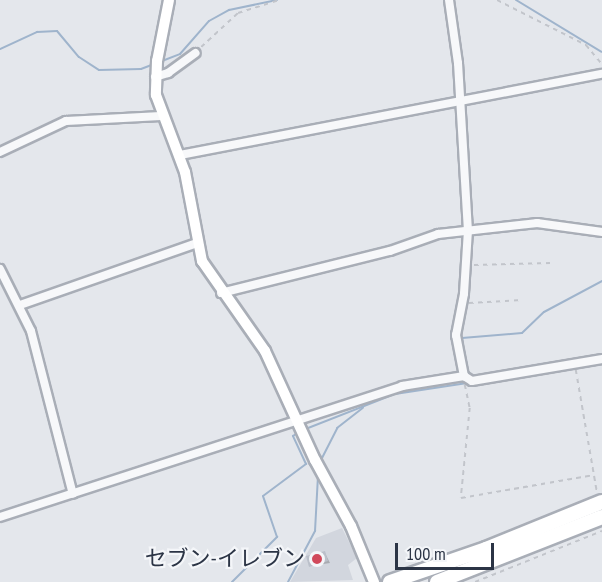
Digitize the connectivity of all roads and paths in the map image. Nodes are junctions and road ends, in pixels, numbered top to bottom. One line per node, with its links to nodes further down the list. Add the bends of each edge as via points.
1 (169, 0): 8 (street)
2 (279, 0): 5 (path, via 238,13)
3 (449, 0): 9 (street)
4 (497, 0): 6 (path, via 586,45)
5 (196, 52): 8 (street, via 168,73)
6 (602, 64)
7 (602, 75): 9 (street)
8 (155, 77): 10 (street)
9 (461, 102): 12 (street); 13 (street)
10 (161, 116): 11 (street, via 66,122); 12 (street)
11 (0, 152)
12 (180, 156): 15 (street)
13 (468, 230): 14 (street, via 537,223); 17 (street); 19 (street)
14 (602, 232)
15 (197, 243): 19 (street, via 202,261); 22 (street)
16 (551, 263): 17 (path)
17 (467, 266): 21 (street)
18 (0, 269): 22 (street)
19 (221, 293): 26 (street, via 265,351)
20 (522, 300): 21 (path)
21 (463, 303): 25 (street, via 456,335)
22 (20, 305): 28 (street)
23 (602, 358): 24 (street)
24 (575, 363): 25 (street, via 472,381); 27 (path)
25 (464, 376): 26 (street, via 402,386); 27 (path, via 470,408 462,498)
26 (299, 423): 28 (street); 33 (street, via 351,526)
27 (594, 475): 29 (path)
28 (73, 494): 30 (street)
29 (599, 497): 34 (highway, via 486,549)
30 (0, 517)
31 (602, 517): 35 (highway)
32 (602, 531): 36 (path)
33 (374, 582)
34 (390, 582)
35 (437, 582)
36 (475, 582)

